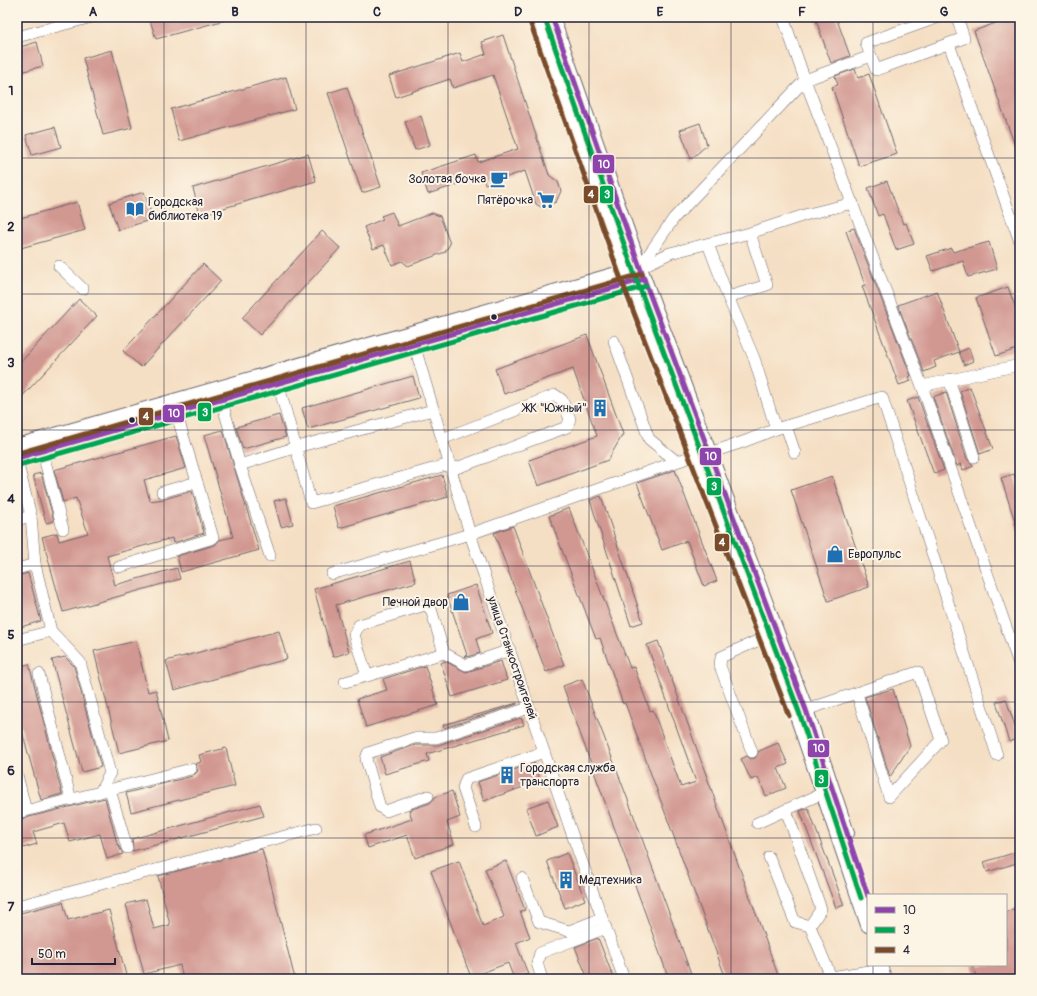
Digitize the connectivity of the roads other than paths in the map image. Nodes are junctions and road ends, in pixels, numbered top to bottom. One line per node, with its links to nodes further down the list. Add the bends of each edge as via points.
1 (92, 17): 7 (street)
2 (536, 17): 17 (main road)
3 (552, 17): 16 (main road)
4 (783, 17): 10 (street)
5 (939, 17): 9 (street, via 866,43)
6 (956, 17): 8 (street, via 964,38)
7 (17, 37)
8 (949, 44): 9 (street, via 876,70); 13 (street)
9 (871, 56): 10 (street)
10 (805, 80): 11 (street); 16 (street, via 674,218)
11 (853, 203): 12 (street, via 808,214); 26 (street)
12 (750, 233): 14 (street); 19 (street, via 767,285)
13 (1020, 242)
14 (708, 244): 16 (street, via 670,253); 19 (street)
15 (59, 266): 18 (street)
16 (642, 273): 17 (main road); 35 (main road)
17 (628, 277): 20 (main road); 35 (main road)
18 (82, 290)
19 (728, 298): 30 (street)
20 (412, 339): 22 (main road); 29 (street, улица Станкостроителей)
21 (614, 341): 40 (street, via 649,439)
22 (384, 346): 25 (main road); 28 (main road)
23 (1020, 365): 24 (street)
24 (949, 379): 26 (street); 37 (street)
25 (278, 383): 27 (main road); 33 (street)
26 (922, 386): 59 (street)
27 (221, 399): 28 (main road); 41 (street)
28 (175, 406): 32 (main road); 34 (main road); 43 (street)
29 (434, 410): 31 (street, улица Станкостроителей); 33 (street)
30 (781, 427): 35 (street); 36 (street); 68 (street, via 882,397)
31 (442, 439): 42 (street, улица Станкостроителей); 42 (street, via 555,395 562,400 570,419 567,427)
32 (17, 446)
33 (298, 447): 41 (street); 42 (street, via 312,503)
34 (42, 450): 38 (main road); 47 (street)
35 (703, 454): 40 (street); 55 (main road); 65 (main road)
36 (795, 454)
37 (974, 457)
38 (17, 458)
39 (17, 461): 45 (street)
40 (676, 461): 48 (street)
41 (240, 465): 49 (street)
42 (450, 467): 48 (street, улица Станкостроителей)
43 (197, 482): 44 (street); 51 (street, via 213,538)
44 (162, 492)
45 (32, 516): 46 (street); 50 (street)
46 (17, 520)
47 (63, 529)
48 (470, 534): 53 (street); 57 (street, улица Станкостроителей)
49 (270, 556)
50 (35, 564): 52 (street); 54 (street)
51 (119, 567)
52 (17, 569)
53 (332, 574)
54 (51, 631): 56 (street); 71 (street, via 80,662 110,774)
55 (766, 637): 65 (main road); 67 (street, via 721,657 720,666)
56 (17, 640)
57 (510, 650): 58 (street, via 466,665); 64 (street, улица Станкостроителей)
58 (444, 653): 61 (street); 61 (street, via 431,609 425,605 418,607 359,625 354,635)
59 (1020, 667)
60 (39, 674): 74 (street)
61 (367, 676): 62 (street)
62 (345, 682)
63 (857, 694): 63 (street, via 918,672 941,740 889,797); 65 (street)
64 (529, 708): 66 (street, улица Станкостроителей); 73 (street, via 436,738 414,738 368,753 366,759 380,807 386,811)
65 (801, 712): 72 (main road); 83 (main road)
66 (544, 752): 78 (street, via 466,779 463,788); 86 (street, улица Станкостроителей)
67 (752, 752)
68 (997, 755)
69 (190, 769): 71 (street)
70 (17, 775): 76 (street)
71 (105, 791): 74 (street); 80 (street)
72 (823, 793): 75 (street); 85 (main road)
73 (428, 796)
74 (70, 800): 76 (street)
75 (786, 810): 77 (street); 87 (street, via 821,909)
76 (22, 812)
77 (758, 823)
78 (476, 827)
79 (316, 828): 84 (street)
80 (126, 848)
81 (769, 857): 87 (street, via 795,922)
82 (522, 878): 86 (street, via 539,922 569,931)
83 (867, 894)
84 (17, 906)
85 (867, 922)
86 (604, 923): 89 (street, via 540,953 537,963); 90 (street, улица Станкостроителей)
87 (810, 926): 88 (street, via 831,977)
88 (883, 970): 91 (main road)
89 (542, 979)
90 (624, 979)
91 (892, 979)

